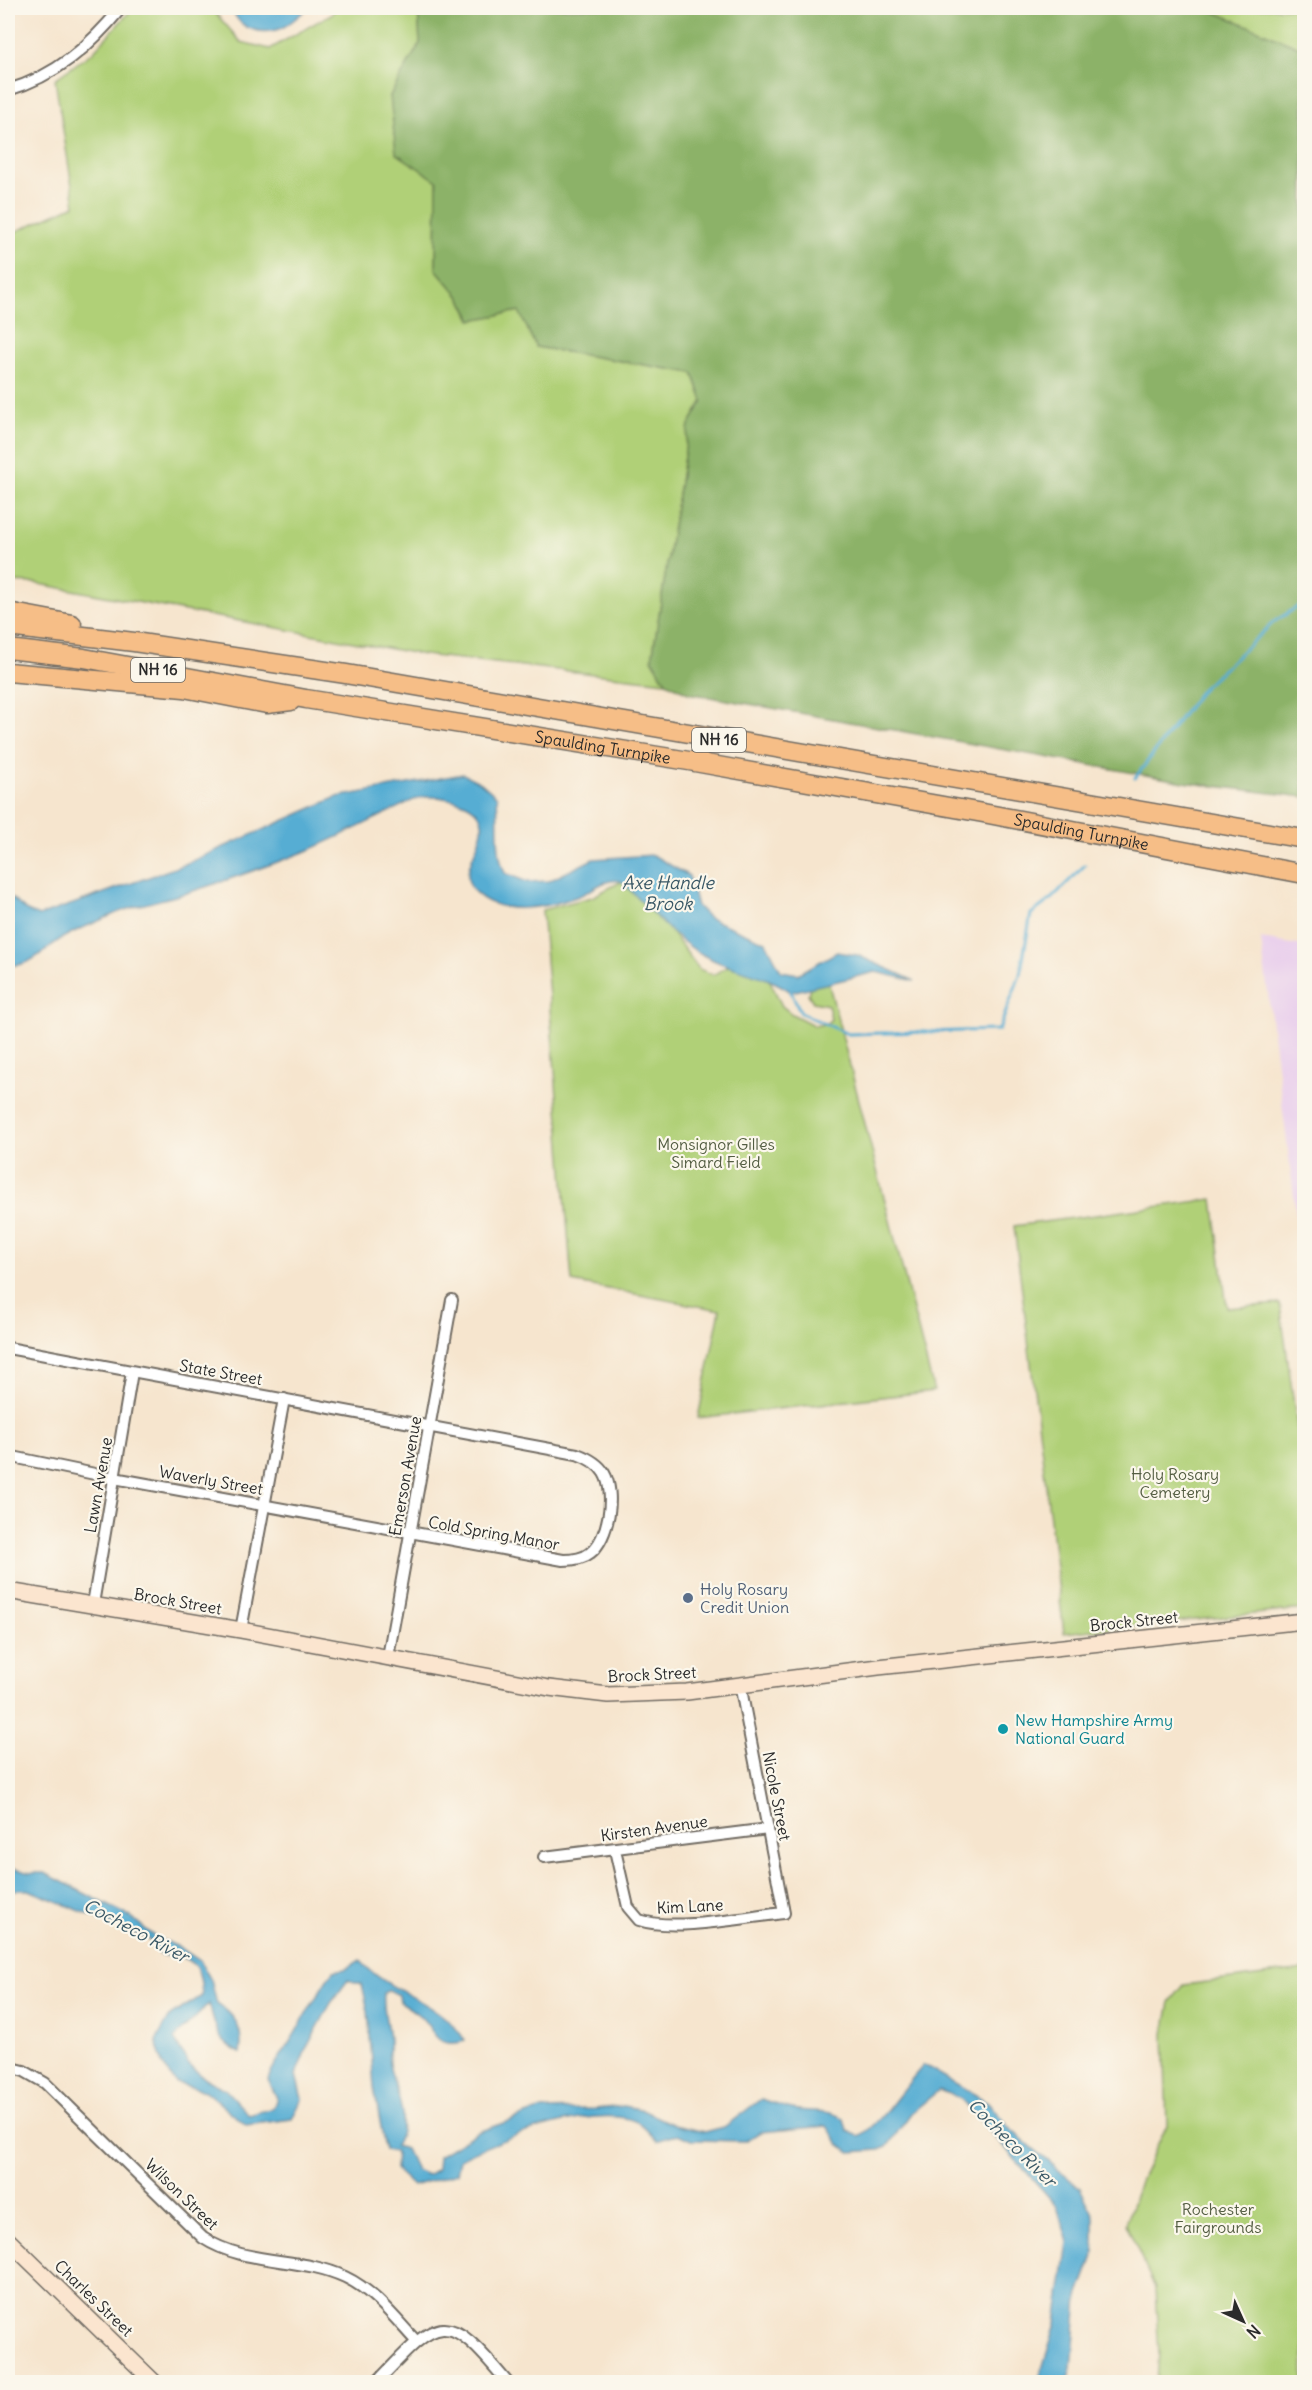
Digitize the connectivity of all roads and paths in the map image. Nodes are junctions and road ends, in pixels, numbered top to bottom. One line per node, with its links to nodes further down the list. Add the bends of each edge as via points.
1 (121, 8): 2 (street, via 74,58)
2 (8, 90)
3 (8, 612): 5 (highway, via 100,630)
4 (8, 627): 5 (highway, Spaulding Turnpike / NH 16)
5 (134, 642): 9 (highway, Spaulding Turnpike / NH 16, via 346,674)
6 (8, 649): 8 (highway, Spaulding Turnpike / NH 16, via 95,660)
7 (8, 672): 8 (highway, via 184,688 267,704)
8 (306, 699): 10 (highway, Spaulding Turnpike / NH 16, via 736,769)
9 (1305, 839)
10 (1305, 874)
11 (453, 1300): 15 (street, Emerson Avenue)
12 (8, 1348): 13 (street, State Street)
13 (132, 1372): 14 (street, State Street); 17 (street, Lawn Avenue)
14 (284, 1399): 15 (street, State Street); 18 (street)
15 (429, 1427): 19 (street, Emerson Avenue); 19 (street, Cold Spring Manor, via 588,1458 605,1474 609,1485 608,1509 597,1546 589,1555 570,1560)
16 (8, 1456): 17 (street, Waverly Street)
17 (114, 1478): 18 (street, Waverly Street); 21 (street, Lawn Avenue)
18 (264, 1505): 19 (street, Waverly Street); 23 (street)
19 (410, 1534): 24 (street, Emerson Avenue)
20 (8, 1591): 21 (street, Brock Street)
21 (93, 1604): 23 (street, Brock Street)
22 (1305, 1621): 25 (street, Brock Street)
23 (241, 1630): 24 (street, Brock Street)
24 (388, 1657): 25 (street, Brock Street, via 549,1688 608,1695 650,1695)
25 (740, 1684): 26 (street, Nicole Street)
26 (768, 1829): 27 (street, Kirsten Avenue); 29 (street, Nicole Street)
27 (615, 1850): 28 (street, Kirsten Avenue); 29 (street, Kim Lane, via 628,1907 647,1923)
28 (544, 1857)
29 (784, 1913)
30 (8, 2067): 32 (street, Wilson Street, via 45,2083 203,2238 234,2252 347,2278 374,2297)
31 (8, 2240): 33 (street, Charles Street)
32 (416, 2341): 34 (street); 35 (street, via 441,2329 453,2330 472,2343)
33 (154, 2382)
34 (377, 2382)
35 (507, 2382)

